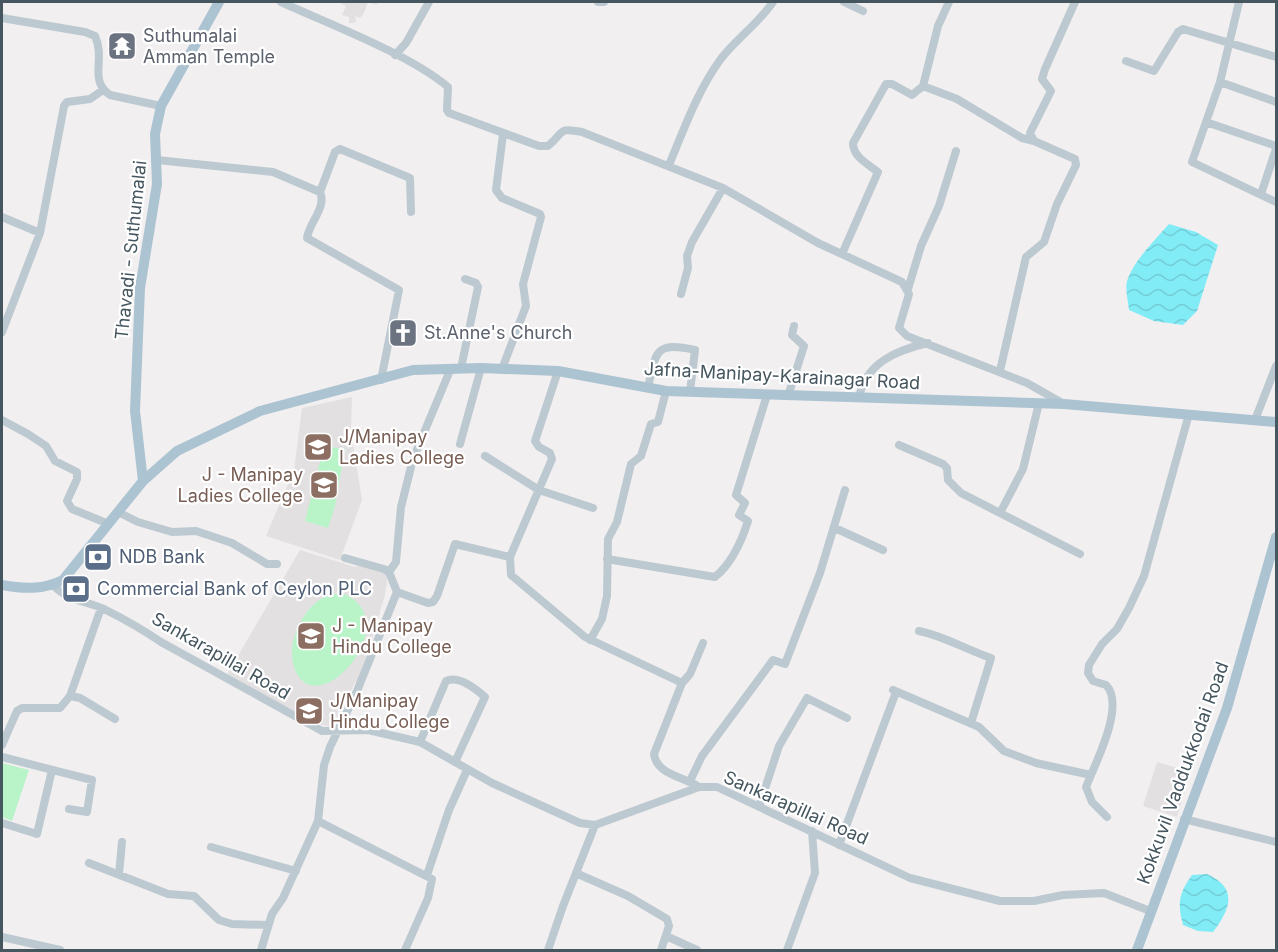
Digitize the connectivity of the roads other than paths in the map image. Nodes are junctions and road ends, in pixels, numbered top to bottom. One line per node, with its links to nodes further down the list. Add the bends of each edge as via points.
1 (219, 2): 21 (main road, Thavadi - Suthumalai)
2 (281, 2): 14 (street)
3 (429, 2): 14 (street)
4 (598, 2): 5 (street)
5 (604, 2)
6 (773, 2): 28 (street, via 706,80)
7 (844, 2): 11 (street)
8 (949, 2): 18 (street, via 938,26)
9 (1075, 2): 24 (street, via 1042,79 1051,91 1030,133)
10 (1239, 2): 13 (street)
11 (863, 11)
12 (2, 18): 19 (street, via 95,36 101,54 97,81)
13 (1230, 41): 15 (street); 16 (street, via 1183,29 1154,71); 17 (street)
14 (395, 55): 23 (street, via 448,87 449,113)
15 (1276, 57)
16 (1126, 61)
17 (1220, 82): 20 (street); 22 (street)
18 (923, 86): 24 (street, via 957,99 1022,138); 36 (street, via 912,95 886,84 853,143 857,155 878,172)
19 (103, 90): 21 (street); 35 (street, via 90,99 67,102 64,106)
20 (1276, 102)
21 (161, 106): 27 (main road, Thavadi - Suthumalai, via 155,134)
22 (1206, 122): 26 (street); 31 (street, via 1193,157 1194,165)
23 (503, 134): 28 (street, via 548,146 560,131 567,129); 46 (street, via 496,189 502,198 541,217 523,284 526,306)
24 (1034, 141): 48 (street, via 1075,159 1075,173 1044,242 1026,256)
25 (957, 151): 38 (street)
26 (1276, 153): 31 (street)
27 (158, 160): 30 (street, via 273,172); 65 (main road, Thavadi - Suthumalai, via 140,288 135,411)
28 (669, 165): 29 (street)
29 (723, 188): 36 (street); 39 (street, via 692,242)
30 (320, 192): 33 (street, via 335,152 340,149 410,178); 49 (street, via 321,207 307,238 399,290)
31 (1261, 194): 32 (street)
32 (1276, 202)
33 (411, 212)
34 (2, 217): 35 (street)
35 (40, 233): 41 (street)
36 (842, 254): 38 (street, via 902,282)
37 (465, 279): 44 (street, via 478,287)
38 (908, 289): 42 (street, via 898,328 907,336)
39 (681, 294)
40 (794, 326): 54 (street, via 792,335 804,346)
41 (2, 332)
42 (928, 343): 48 (street); 55 (street, via 886,357 867,376)
43 (1276, 366): 60 (street)
44 (456, 368): 45 (main road, Jafna-Manipay-Karainagar Road); 49 (main road, Jafna-Manipay-Karainagar Road, via 413,370); 80 (street, via 413,459 401,507 396,562)
45 (481, 368): 46 (main road, Jafna-Manipay-Karainagar Road); 62 (street)
46 (502, 369): 47 (main road, Jafna-Manipay-Karainagar Road)
47 (558, 371): 50 (main road, Jafna-Manipay-Karainagar Road); 66 (street, via 535,441 552,459)
48 (1000, 371): 57 (street)
49 (381, 380): 65 (main road, Jafna-Manipay-Karainagar Road, via 260,411 177,451)
50 (648, 388): 51 (main road, Jafna-Manipay-Karainagar Road); 52 (street, via 658,352 663,346 672,345 695,350)
51 (666, 391): 52 (main road, Jafna-Manipay-Karainagar Road); 78 (street, via 661,417 651,424 641,456 631,464 608,539)
52 (690, 392): 53 (main road, Jafna-Manipay-Karainagar Road)
53 (768, 395): 54 (main road, Jafna-Manipay-Karainagar Road); 78 (street, via 736,495 745,502 740,515 748,521 722,571 715,577)
54 (788, 396): 55 (main road, Jafna-Manipay-Karainagar Road)
55 (860, 398): 56 (main road, Jafna-Manipay-Karainagar Road)
56 (1039, 403): 57 (main road, Jafna-Manipay-Karainagar Road); 70 (street, via 1023,469)
57 (1064, 404): 58 (main road, Jafna-Manipay-Karainagar Road)
58 (1189, 414): 60 (main road, Jafna-Manipay-Karainagar Road); 100 (street, via 1144,576 1117,629 1089,665 1093,681 1106,685 1114,698 1112,720)
59 (2, 420): 71 (street, via 46,446 55,461 77,472 67,501 72,509)
60 (1255, 420): 61 (main road, Jafna-Manipay-Karainagar Road)
61 (1276, 422)
62 (460, 444)
63 (899, 446): 70 (street, via 943,464 948,480 961,493)
64 (485, 456): 66 (street)
65 (143, 481): 69 (main road, Jafna-Manipay-Karainagar Road)
66 (539, 490): 68 (street); 76 (street)
67 (845, 490): 72 (street)
68 (593, 508)
69 (118, 512): 71 (main road, Jafna-Manipay-Karainagar Road); 79 (street, via 172,532 196,531 232,543 267,564)
70 (1000, 513): 75 (street)
71 (110, 524): 82 (main road, Jafna-Manipay-Karainagar Road, via 63,580)
72 (835, 528): 74 (street); 101 (street, via 785,664 773,660 702,756)
73 (1276, 537): 106 (main road, Kokkuvil Vaddukkodai Road, via 1227,708)
74 (883, 550)
75 (1080, 554)
76 (510, 556): 83 (street, via 454,544 433,602); 86 (street, via 511,575)
77 (345, 558): 80 (street)
78 (607, 560): 86 (street, via 607,596 602,619)
79 (278, 564)
80 (389, 572): 83 (street)
81 (2, 585): 82 (main road)
82 (53, 585): 84 (street, Sankarapillai Road, via 60,594)
83 (397, 592): 93 (street)
84 (101, 608): 89 (street); 93 (street, Sankarapillai Road, via 287,714 322,731)
85 (919, 631): 92 (street, via 937,634 991,658)
86 (590, 640): 88 (street)
87 (703, 643): 88 (street)
88 (682, 683): 101 (street, via 654,754 655,762 663,770)
89 (70, 696): 91 (street); 94 (street, via 60,708 22,708)
90 (847, 718): 103 (street, via 807,699 779,746)
91 (115, 719)
92 (971, 723): 100 (street, via 1004,751); 113 (street, via 895,691)
93 (337, 733): 95 (street, Sankarapillai Road, via 368,730); 107 (street, via 324,765)
94 (2, 742)
95 (420, 742): 97 (street, Sankarapillai Road); 97 (street, via 446,681 453,679 467,685 485,697)
96 (2, 757): 98 (street)
97 (455, 762): 99 (street, Sankarapillai Road)
98 (52, 770): 104 (street, via 92,780 87,812); 108 (street, via 37,834)
99 (467, 770): 109 (street, Sankarapillai Road, via 580,823); 118 (street)
100 (1090, 776): 105 (street, via 1086,787 1092,802)
101 (690, 781): 102 (street)
102 (699, 788): 103 (street, Sankarapillai Road, via 717,787); 109 (street, Sankarapillai Road)
103 (759, 807): 110 (street, Sankarapillai Road)
104 (69, 809)
105 (1107, 817)
106 (1184, 819): 112 (street); 120 (main road, Kokkuvil Vaddukkodai Road)
107 (318, 821): 116 (street); 118 (street, via 381,855)
108 (2, 823)
109 (595, 825): 119 (street)
110 (812, 831): 113 (street, Sankarapillai Road); 130 (street, via 815,873)
111 (122, 842): 117 (street)
112 (1276, 842)
113 (839, 845): 120 (street, Sankarapillai Road, via 910,878 1000,901 1104,893)
114 (211, 847): 116 (street)
115 (89, 863): 117 (street)
116 (296, 871): 121 (street)
117 (119, 874): 121 (street, via 168,894 194,896 219,920)
118 (427, 874): 127 (street, via 432,879 428,898)
119 (578, 874): 122 (street, via 661,914 669,926); 124 (street)
120 (1150, 911): 131 (main road, Kokkuvil Vaddukkodai Road)
121 (268, 926): 126 (street)
122 (666, 936): 128 (street); 129 (street)
123 (2, 937): 125 (street)
124 (549, 950)
125 (60, 951)
126 (261, 951)
127 (405, 951)
128 (661, 951)
129 (697, 951)
130 (787, 951)
131 (1137, 951)

